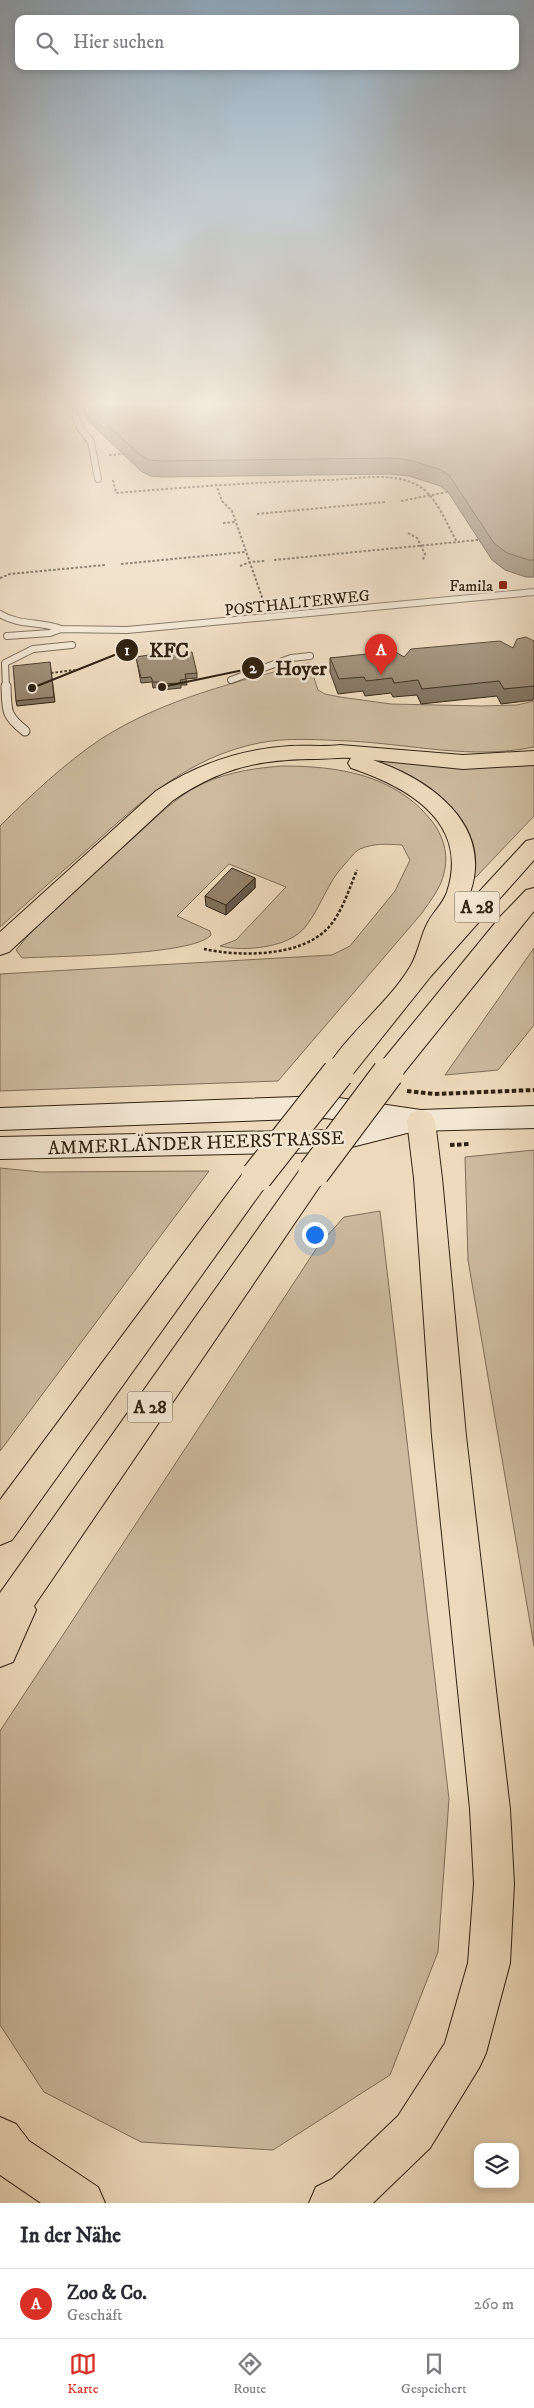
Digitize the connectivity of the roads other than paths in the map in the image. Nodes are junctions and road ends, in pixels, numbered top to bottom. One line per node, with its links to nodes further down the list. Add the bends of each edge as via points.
1 (534, 592): 4 (lane, POSTHALTERWEG, via 141,629)
2 (0, 614): 3 (lane, POSTHALTERWEG)
3 (10, 621): 4 (lane, POSTHALTERWEG); 5 (lane, via 12,626)
4 (61, 629): 5 (lane, POSTHALTERWEG, via 50,633)
5 (7, 636): 6 (lane)
6 (0, 641)
7 (72, 645): 10 (lane, via 33,649 5,663 7,713)
8 (310, 656): 9 (lane, via 291,658)
9 (231, 680)
10 (26, 731)
11 (324, 753): 12 (highway, via 340,751 479,762); 15 (highway, via 283,752 252,757 218,766 184,782 152,806); 16 (highway, via 380,769 411,784 438,805 457,832 463,855 459,893 443,917)
12 (534, 758)
13 (534, 846): 16 (highway, A 28)
14 (534, 896): 22 (highway, A 28, bridge, via 509,923 396,1082 314,1172)
15 (0, 946)
16 (422, 970): 21 (highway, A 28, bridge, via 257,1176)
17 (534, 1118): 19 (street, AMMERLÄNDER HEERSTRASSE)
18 (0, 1119): 19 (street, AMMERLÄNDER HEERSTRASSE, via 325,1107)
19 (421, 1121): 20 (street, AMMERLÄNDER HEERSTRASSE, via 332,1141); 27 (highway, via 449,1436 490,1809 494,1884 488,1962 464,2053 414,2132 348,2194)
20 (0, 1148)
21 (0, 1528)
22 (35, 1574): 23 (highway, A 28); 24 (highway)
23 (0, 1624)
24 (0, 1649)
25 (0, 2140): 26 (highway, via 13,2157)
26 (82, 2203)
27 (332, 2203)

